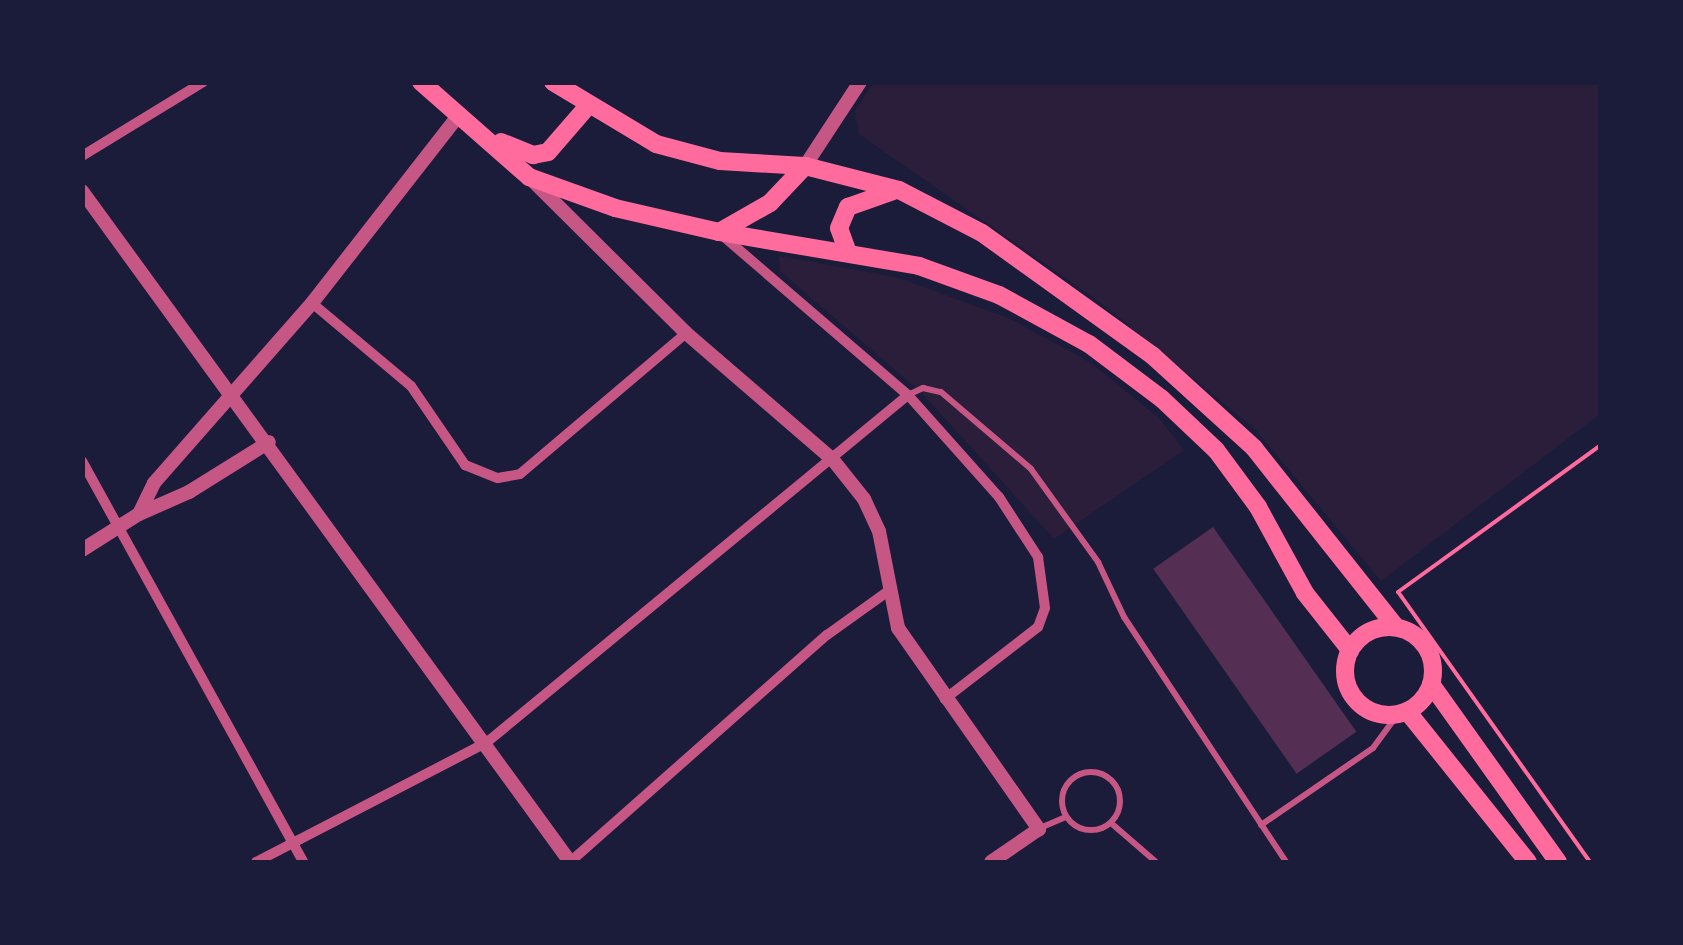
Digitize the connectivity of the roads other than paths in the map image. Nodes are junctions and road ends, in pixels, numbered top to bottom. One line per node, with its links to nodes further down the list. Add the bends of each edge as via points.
1 (204, 82): 7 (street)
2 (421, 82): 6 (main road)
3 (553, 82): 5 (main road)
4 (860, 82): 8 (street)
5 (586, 106): 6 (main road, via 561,143 533,155); 8 (main road, via 656,144 720,161)
6 (458, 115): 9 (main road); 14 (street)
7 (82, 156)
8 (805, 166): 10 (main road); 12 (main road, via 770,203)
9 (530, 178): 12 (main road, via 615,208); 15 (street)
10 (899, 190): 13 (main road, via 848,207 839,228); 25 (main road, via 982,232 1153,356 1254,448)
11 (82, 191): 16 (street)
12 (719, 232): 13 (main road); 17 (street)
13 (846, 250): 26 (main road, via 999,294 1089,344 1162,398 1227,464 1305,593)
14 (312, 303): 15 (street, via 411,386 465,464 498,478 520,474); 16 (street)
15 (686, 334): 19 (street)
16 (232, 391): 18 (street); 21 (street, via 154,483)
17 (908, 395): 19 (street); 28 (street, via 999,497 1038,556 1045,581 1038,627); 33 (lane, via 923,388 941,392 1031,469 1098,562 1124,617)
18 (269, 442): 21 (street); 30 (street)
19 (833, 460): 24 (street, via 879,531); 30 (street)
20 (82, 462): 22 (street)
21 (139, 514): 22 (street)
22 (121, 529): 23 (street); 35 (street)
23 (82, 550)
24 (887, 592): 28 (street, via 898,628); 38 (street, via 827,635)
25 (1396, 627): 26 (main road, via 1370,631); 27 (main road, via 1422,641 1433,668)
26 (1350, 650): 29 (main road, via 1345,666 1353,698 1382,714)
27 (1431, 684): 29 (main road); 43 (main road)
28 (944, 700): 34 (street)
29 (1402, 712): 33 (lane, via 1372,748); 42 (main road)
30 (486, 743): 35 (street); 38 (street)
31 (1066, 817): 32 (lane, via 1084,830); 32 (lane, via 1061,802 1068,784 1092,772 1110,779 1120,796); 34 (lane)
32 (1111, 823): 40 (lane)
33 (1262, 825): 41 (lane)
34 (1039, 829): 39 (street)
35 (292, 843): 36 (street); 37 (street)
36 (256, 862)
37 (303, 862)
38 (570, 862)
39 (991, 862)
40 (1156, 862)
41 (1286, 862)
42 (1528, 862)
43 (1558, 862)

